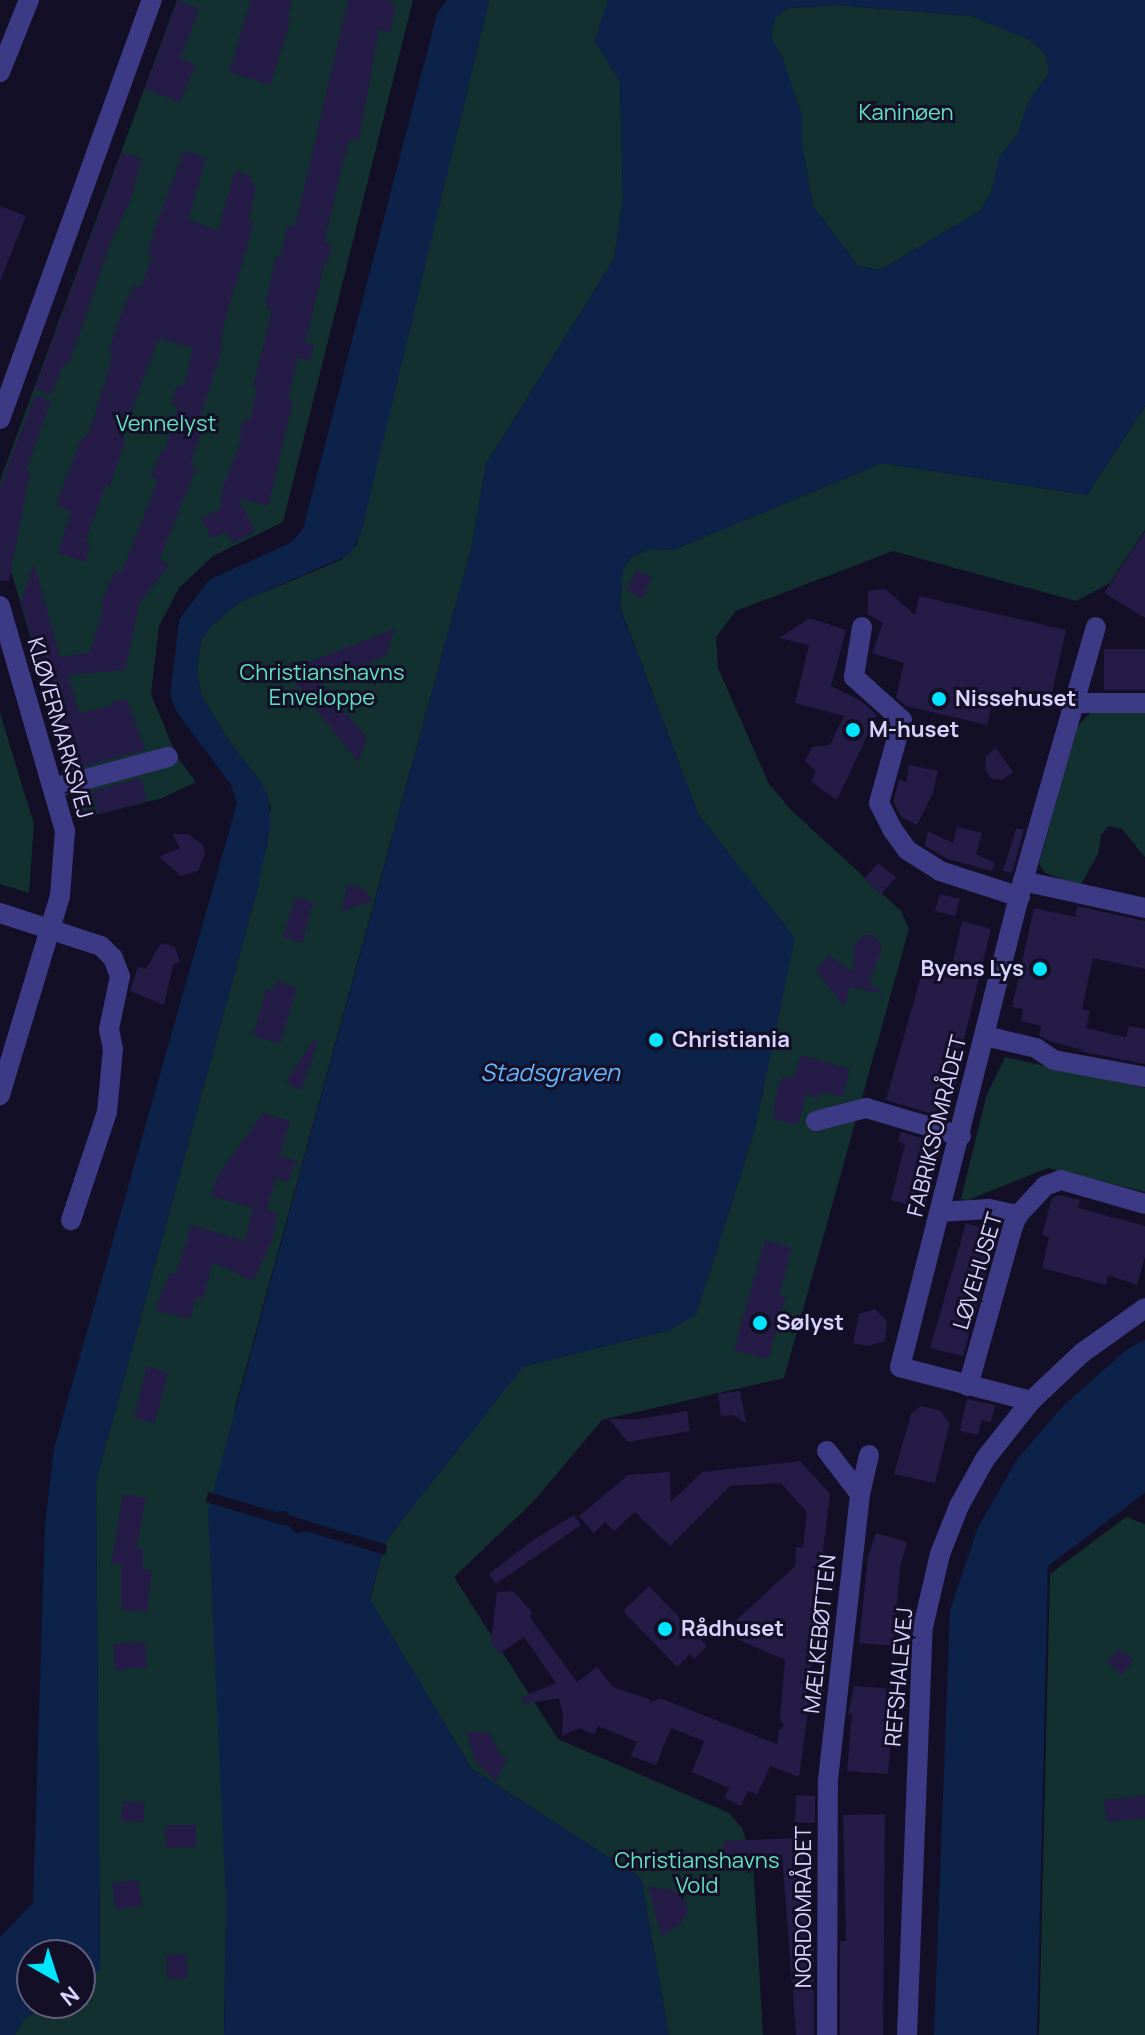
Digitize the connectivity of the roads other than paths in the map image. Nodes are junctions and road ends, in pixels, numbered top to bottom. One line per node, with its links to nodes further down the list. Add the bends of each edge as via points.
1 (29, 0): 3 (street)
2 (152, 0): 4 (street)
3 (0, 72)
4 (0, 419)
5 (0, 606): 11 (street, KLØVERMARKSVEJ)
6 (862, 627): 12 (street, via 854,677 902,720 879,803 892,829 907,850 940,871)
7 (1096, 627): 8 (street, FABRIKSOMRÅDET)
8 (1072, 703): 9 (street); 12 (street, FABRIKSOMRÅDET)
9 (1145, 703)
10 (168, 757): 11 (street)
11 (53, 788): 15 (street, KLØVERMARKSVEJ, via 65,831 65,855)
12 (1022, 889): 13 (street); 16 (street, FABRIKSOMRÅDET)
13 (1145, 908)
14 (0, 913): 15 (street)
15 (51, 929): 18 (street, KLØVERMARKSVEJ); 24 (street, via 101,946 120,976 109,1029 113,1049 107,1112)
16 (985, 1036): 17 (street, via 1036,1048 1054,1060); 20 (street, FABRIKSOMRÅDET)
17 (1145, 1077)
18 (0, 1095)
19 (816, 1121): 20 (street, via 866,1108)
20 (961, 1136): 22 (street, FABRIKSOMRÅDET)
21 (1145, 1204): 23 (street, LØVEHUSET, via 1061,1180 1045,1186)
22 (940, 1212): 23 (street, via 989,1209); 26 (street, FABRIKSOMRÅDET, via 900,1367)
23 (1018, 1215): 26 (street, LØVEHUSET)
24 (71, 1220)
25 (1145, 1308): 27 (street, REFSHALEVEJ, via 1082,1353)
26 (968, 1386): 27 (street)
27 (1031, 1401): 33 (street, REFSHALEVEJ, via 985,1459 959,1506 940,1554 923,1627)
28 (827, 1451): 30 (street)
29 (869, 1455): 30 (street, MÆLKEBØTTEN)
30 (860, 1494): 31 (street, MÆLKEBØTTEN)
31 (828, 1780): 32 (street, NORDOMRÅDET)
32 (827, 2035)
33 (907, 2035)

